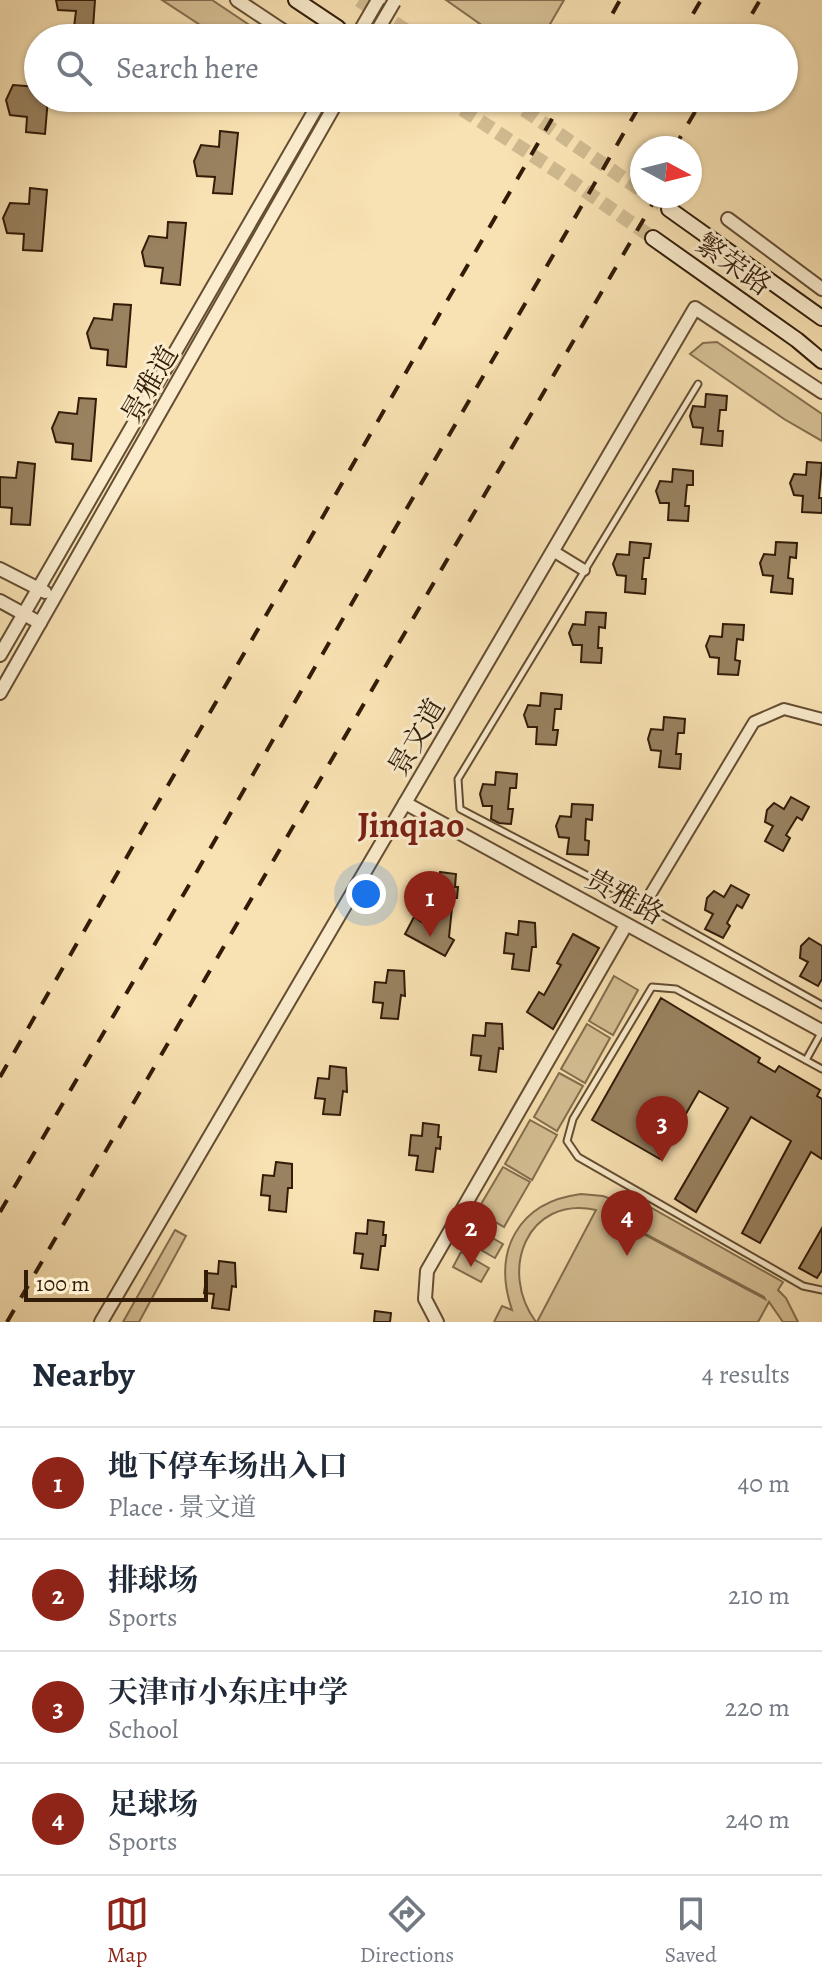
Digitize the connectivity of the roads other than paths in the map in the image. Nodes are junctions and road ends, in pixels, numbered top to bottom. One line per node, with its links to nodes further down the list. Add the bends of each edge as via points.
1 (237, 0): 5 (street)
2 (296, 0): 6 (main road)
3 (378, 0): 7 (street, bridge)
4 (394, 1): 8 (street, bridge)
5 (273, 24)
6 (332, 24)
7 (364, 24)
8 (381, 24)
9 (314, 112): 22 (street, 景雅道)
10 (331, 112): 23 (street, 景雅道)
11 (669, 209): 15 (main road, 繁荣路)
12 (728, 219): 14 (street)
13 (653, 238): 16 (main road, 繁荣路)
14 (822, 289)
15 (822, 318)
16 (822, 361)
17 (698, 384): 21 (lane)
18 (822, 392): 19 (street, 景文道, via 695,308)
19 (553, 551): 21 (street); 30 (street, 景文道)
20 (0, 569): 22 (street)
21 (584, 570): 31 (lane, via 458,779 460,809)
22 (39, 589): 23 (street); 25 (street, 景雅道)
23 (54, 598): 26 (street, 景雅道)
24 (0, 601): 25 (street)
25 (24, 614): 26 (street); 27 (street, 景雅道)
26 (40, 623): 28 (street, 景雅道)
27 (0, 655)
28 (0, 693)
29 (822, 719): 31 (street, via 784,709 754,722)
30 (405, 803): 32 (street, 贵雅路); 38 (street, 景文道)
31 (644, 905): 33 (lane)
32 (626, 925): 34 (street, 贵雅路); 39 (street, via 427,1271 425,1299)
33 (822, 1005)
34 (822, 1031): 35 (lane)
35 (806, 1060): 36 (lane); 37 (lane, via 676,989 652,987 573,1119 567,1141 578,1157 803,1286)
36 (822, 1069)
37 (822, 1290)
38 (101, 1322)
39 (437, 1322)

